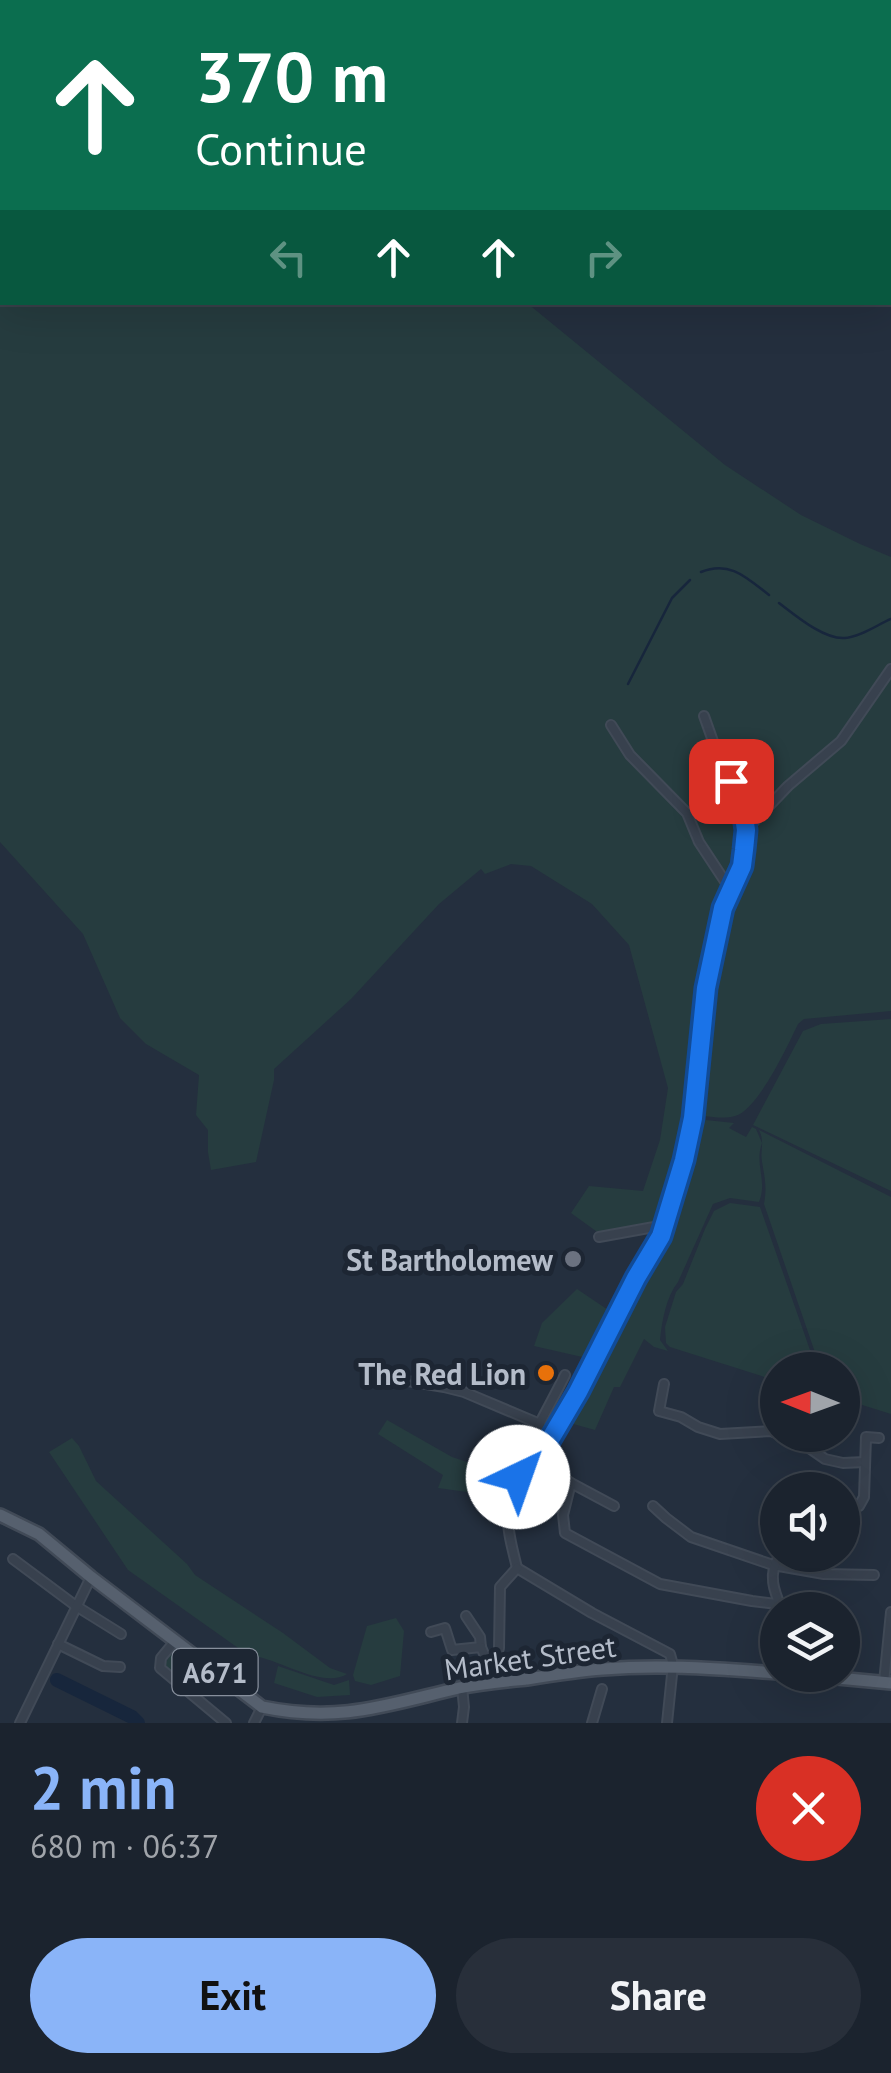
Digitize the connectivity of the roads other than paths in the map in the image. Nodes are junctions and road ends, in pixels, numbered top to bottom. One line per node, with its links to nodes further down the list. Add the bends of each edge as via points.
1 (891, 669): 4 (street, via 840,740)
2 (704, 716): 4 (street, via 742,803)
3 (611, 725): 5 (street, via 686,813)
4 (746, 830): 5 (street, via 742,866)
5 (730, 889): 6 (street, via 706,988 693,1118)
6 (664, 1228): 7 (street); 16 (street, via 578,1392)
7 (599, 1237)
8 (372, 1375): 11 (street, via 454,1390)
9 (565, 1375): 11 (street)
10 (664, 1384): 12 (street, via 659,1411 720,1434)
11 (540, 1424): 15 (street)
12 (760, 1432)
13 (880, 1438): 17 (street, via 866,1436)
14 (814, 1452): 17 (street, via 825,1460)
15 (525, 1454): 16 (street); 25 (street, via 508,1513)
16 (536, 1456): 18 (street)
17 (864, 1462): 19 (street)
18 (572, 1483): 20 (street); 29 (street, via 565,1532 660,1584)
19 (860, 1504)
20 (614, 1506)
21 (653, 1506): 24 (street, via 691,1538)
22 (0, 1514): 28 (main road, Market Street / A671, via 39,1534)
23 (13, 1559): 30 (street)
24 (760, 1561)
25 (517, 1568): 38 (street, via 670,1654); 41 (street, via 500,1587)
26 (813, 1572): 27 (street)
27 (874, 1575)
28 (91, 1577): 30 (street); 35 (main road, Market Street / A671)
29 (760, 1602)
30 (76, 1606): 34 (street); 36 (street)
31 (891, 1612): 43 (street)
32 (466, 1616): 37 (street)
33 (431, 1632): 37 (street, via 445,1628 452,1650)
34 (121, 1634)
35 (175, 1641): 46 (main road, Market Street / A671); 48 (street, via 160,1668)
36 (58, 1644): 39 (street, via 103,1666); 47 (street)
37 (481, 1647): 41 (street)
38 (673, 1665): 40 (main road, Market Street / A671); 41 (main road, Market Street / A671); 52 (street)
39 (121, 1667)
40 (760, 1672)
41 (492, 1676): 44 (main road, Market Street / A671)
42 (860, 1680): 43 (main road)
43 (887, 1682)
44 (462, 1687): 46 (main road, Market Street / A671, via 355,1721 295,1720); 50 (street)
45 (602, 1689): 51 (street)
46 (262, 1707): 49 (street)
47 (20, 1723)
48 (226, 1723)
49 (254, 1723)
50 (462, 1723)
51 (592, 1723)
52 (667, 1723)

